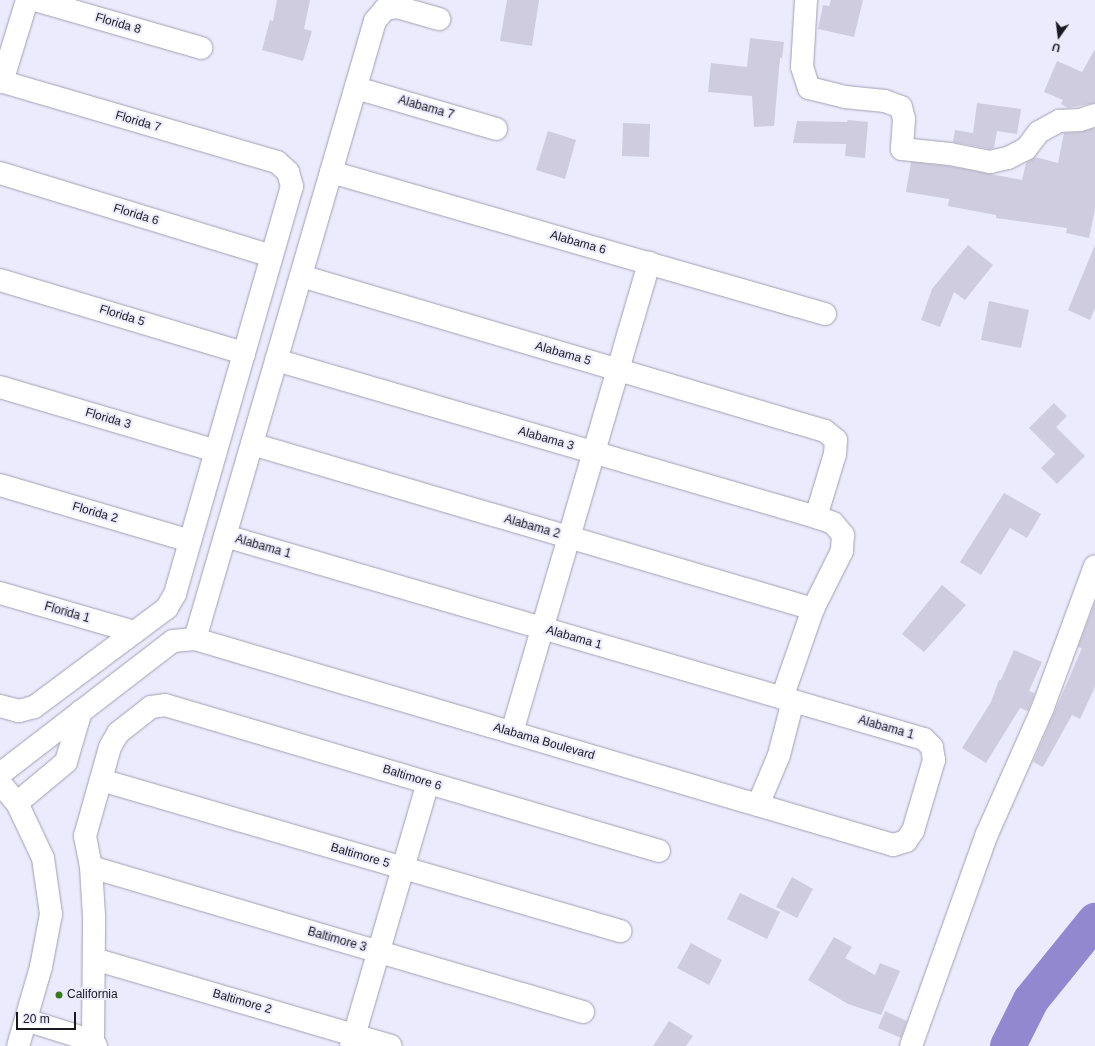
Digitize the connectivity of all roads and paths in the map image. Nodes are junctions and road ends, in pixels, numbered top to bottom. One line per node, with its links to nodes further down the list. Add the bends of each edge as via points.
1 (27, 0): 6 (street)
2 (34, 0): 5 (street, Florida 8)
3 (806, 0): 8 (street, via 802,67 809,88 845,97 885,101 901,107 904,119 902,149 950,154 990,162 1008,158 1026,149 1039,132 1059,121 1080,120)
4 (439, 19): 7 (street, via 397,7 385,10 375,21)
5 (201, 48)
6 (1, 82): 12 (street, Florida 7, via 276,162 288,172 292,186)
7 (356, 88): 9 (street, Alabama 7); 10 (street)
8 (1095, 115)
9 (496, 129)
10 (331, 172): 13 (street, Alabama 6); 14 (street)
11 (0, 173): 12 (street, Florida 6)
12 (272, 256): 17 (street)
13 (649, 264): 16 (street, Alabama 6); 19 (street)
14 (301, 276): 18 (street); 19 (street, Alabama 5)
15 (0, 280): 17 (street, Florida 5)
16 (825, 314)
17 (244, 353): 22 (street)
18 (276, 360): 21 (street); 23 (street, Alabama 3)
19 (618, 370): 23 (street); 25 (street, Alabama 5, via 825,431 836,440 835,454)
20 (0, 387): 22 (street, Florida 3)
21 (252, 444): 26 (street); 27 (street, Alabama 2)
22 (216, 451): 28 (street)
23 (594, 453): 25 (street, Alabama 3); 27 (street)
24 (0, 485): 28 (street, Florida 2)
25 (816, 517): 31 (street, Alabama 3, via 833,523 843,535 842,551)
26 (225, 536): 32 (street, Alabama 1); 34 (street)
27 (569, 538): 31 (street, Alabama 2); 32 (street)
28 (190, 541): 33 (street, via 175,594 167,608)
29 (1095, 566): 58 (street, via 1042,710 987,834)
30 (0, 593): 33 (street, Florida 1)
31 (813, 610): 35 (street, Alabama 3)
32 (542, 628): 35 (street, Alabama 1); 38 (street)
33 (134, 632): 36 (street, via 34,707)
34 (195, 639): 37 (street, via 173,641); 38 (street, Alabama Boulevard)
35 (788, 700): 44 (street, Alabama 3, via 780,755); 45 (street, Alabama 1, via 924,739 932,747 934,760 913,831 906,841)
36 (9, 709)
37 (81, 711): 39 (street); 43 (street, via 66,762)
38 (512, 732): 44 (street, Alabama Boulevard)
39 (0, 774)
40 (101, 780): 42 (street, Baltimore 6, via 110,747 118,733 151,707 165,705); 47 (street, via 85,836); 48 (street, Baltimore 5)
41 (0, 783): 43 (street)
42 (428, 783): 46 (street, Baltimore 6); 48 (street)
43 (17, 803): 53 (street, via 43,858 51,914 41,967)
44 (758, 805): 45 (street, Alabama Boulevard)
45 (893, 844)
46 (659, 852)
47 (91, 868): 50 (street, Baltimore 3); 51 (street)
48 (403, 868): 49 (street, Baltimore 5); 50 (street)
49 (620, 931)
50 (379, 952): 52 (street, Baltimore 3); 54 (street)
51 (94, 959): 54 (street, Baltimore 2); 55 (street)
52 (583, 1012)
53 (26, 1020): 55 (street); 56 (street)
54 (353, 1041): 57 (street, Baltimore 2)
55 (93, 1044)
56 (18, 1046)
57 (391, 1046)
58 (911, 1046)

